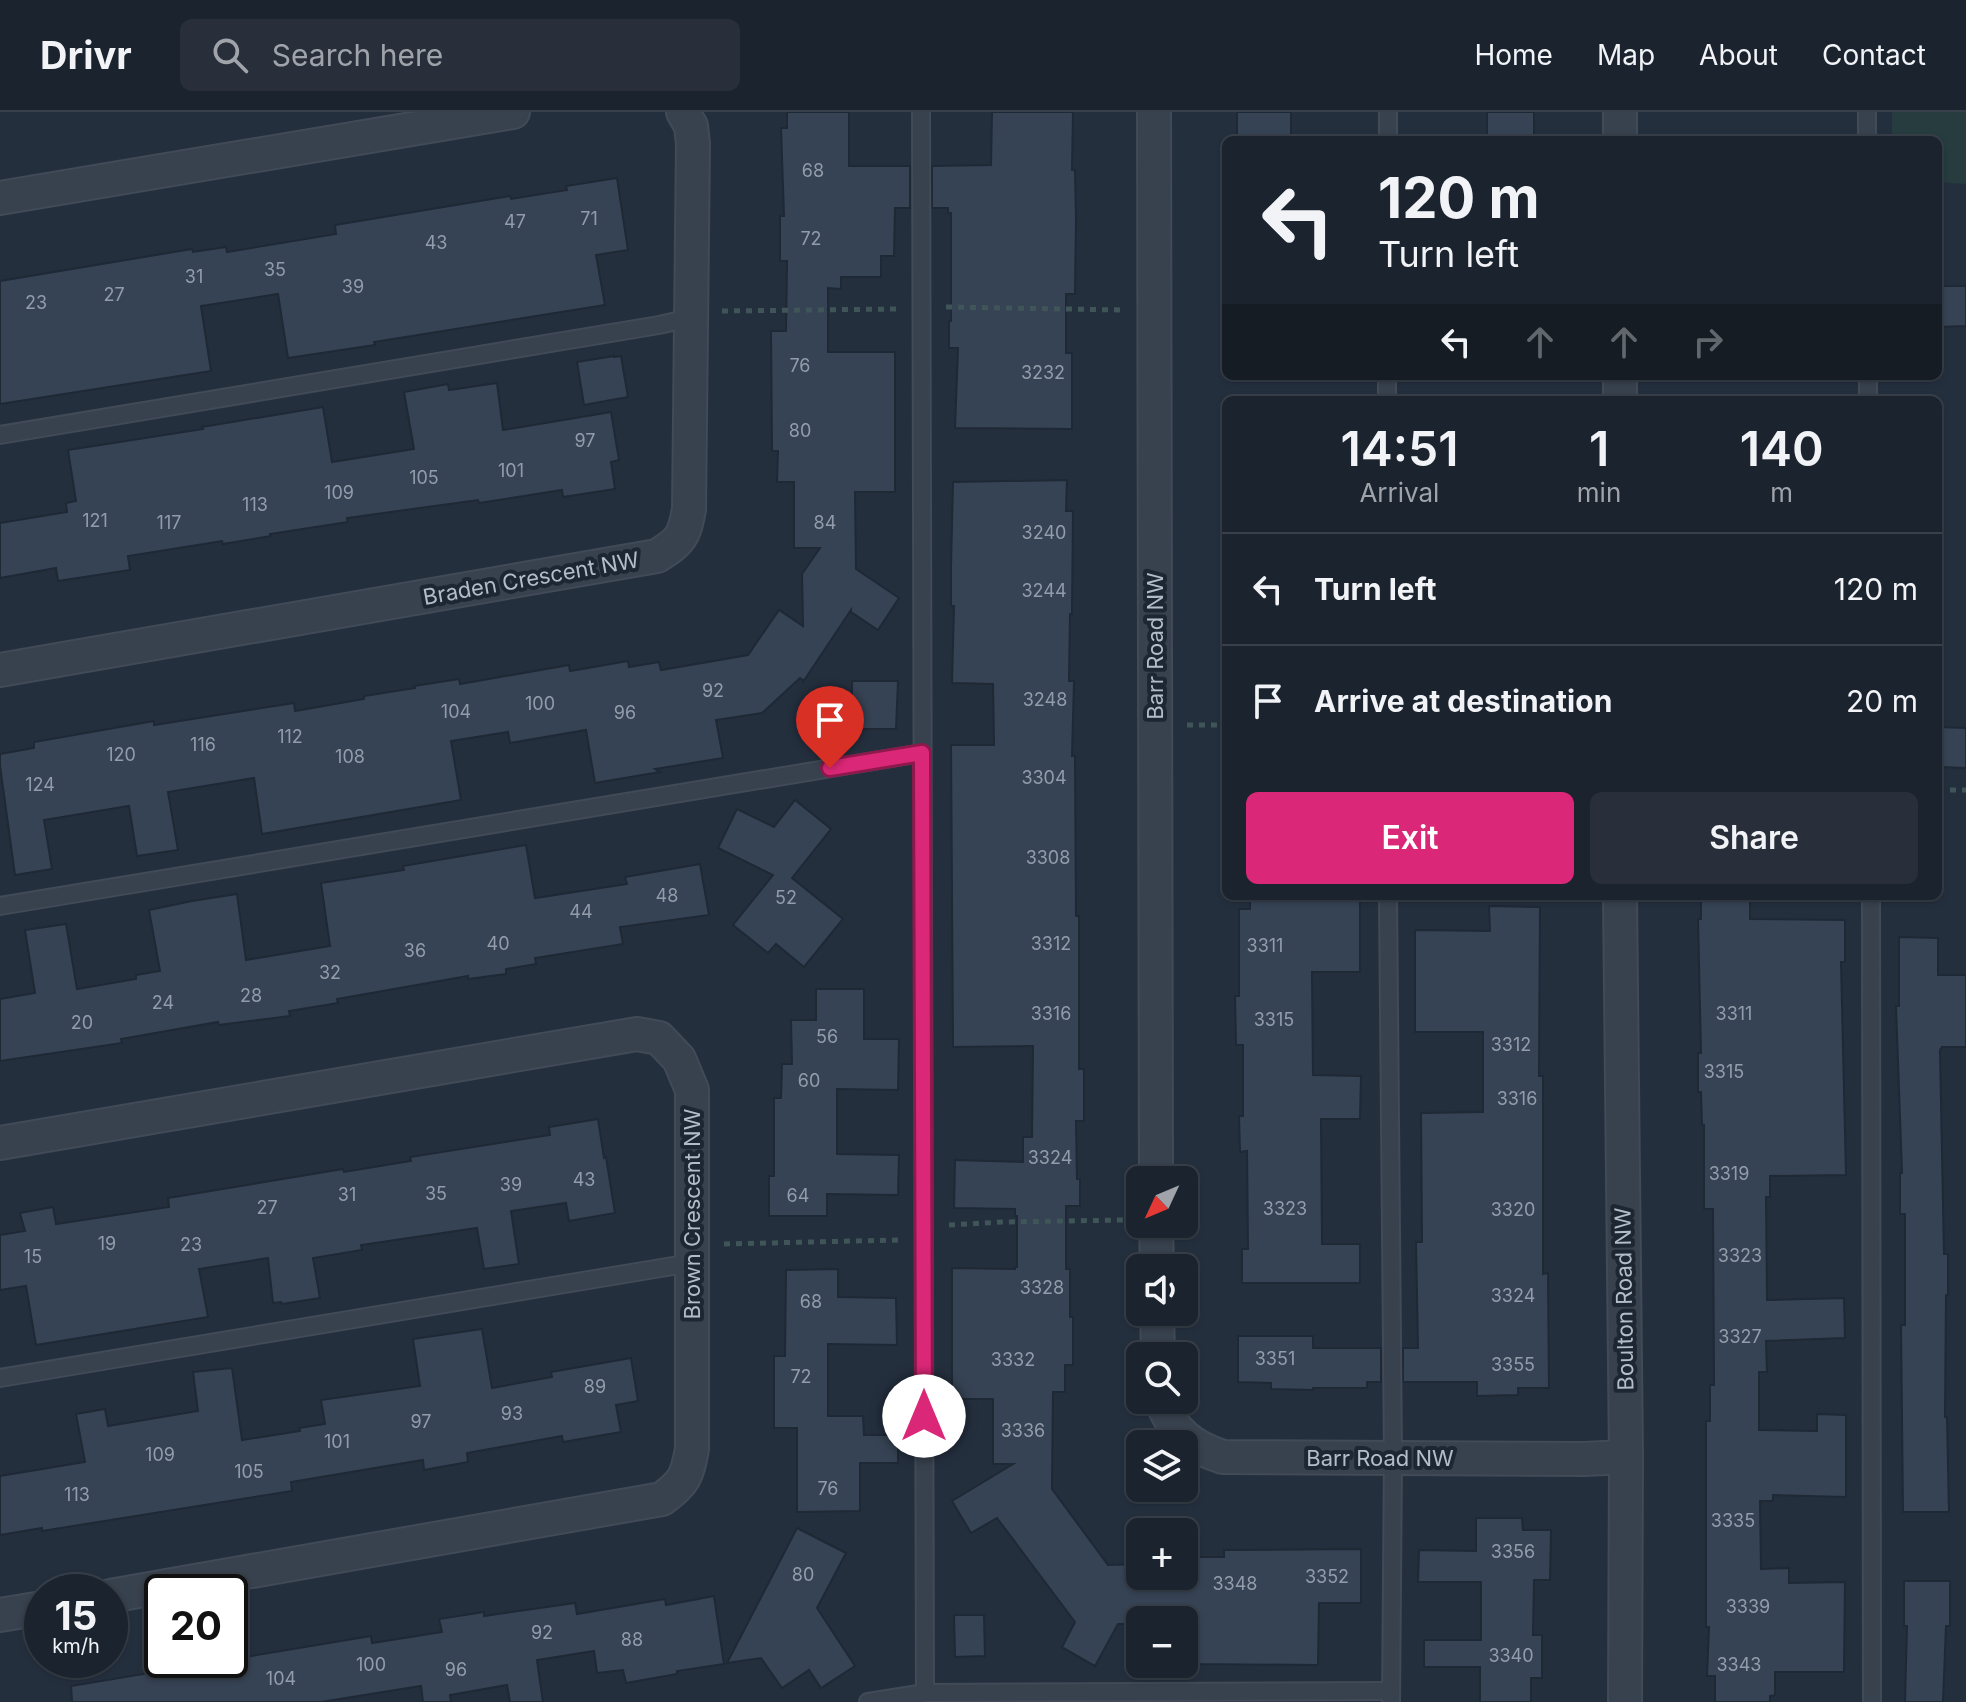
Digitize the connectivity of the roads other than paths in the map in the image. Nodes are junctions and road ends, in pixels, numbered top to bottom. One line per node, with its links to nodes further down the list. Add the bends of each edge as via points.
1 (513, 112): 11 (street)
2 (683, 112): 12 (street, Braden Crescent NW, via 693,144)
3 (921, 112): 15 (lane)
4 (1154, 112): 21 (street, Barr Road NW)
5 (1388, 112): 8 (lane)
6 (1620, 112): 9 (street)
7 (1867, 112): 10 (lane)
8 (1388, 136)
9 (1620, 136)
10 (1867, 136)
11 (0, 198)
12 (690, 318): 13 (lane); 14 (street, Braden Crescent NW, via 689,509 675,545 657,556)
13 (0, 435)
14 (0, 670)
15 (922, 753): 19 (lane); 30 (lane)
16 (1388, 900): 25 (lane)
17 (1620, 900): 26 (street, Boulton Road NW)
18 (1871, 900): 34 (lane)
19 (0, 906)
20 (0, 1143): 22 (street, Brown Crescent NW, via 637,1034 659,1038 679,1059 692,1090)
21 (1156, 1166)
22 (691, 1263): 23 (lane); 27 (street, Brown Crescent NW, via 692,1449 688,1471 662,1499)
23 (0, 1378)
24 (1167, 1414): 25 (street, Barr Road NW, via 1189,1442 1223,1457)
25 (1393, 1457): 26 (street, Barr Road NW); 31 (lane)
26 (1626, 1457): 33 (street, Boulton Road NW)
27 (128, 1593)
28 (24, 1611): 29 (street)
29 (0, 1615)
30 (925, 1693): 31 (lane); 32 (lane)
31 (1391, 1696)
32 (868, 1702)
33 (1625, 1702)
34 (1872, 1702)

